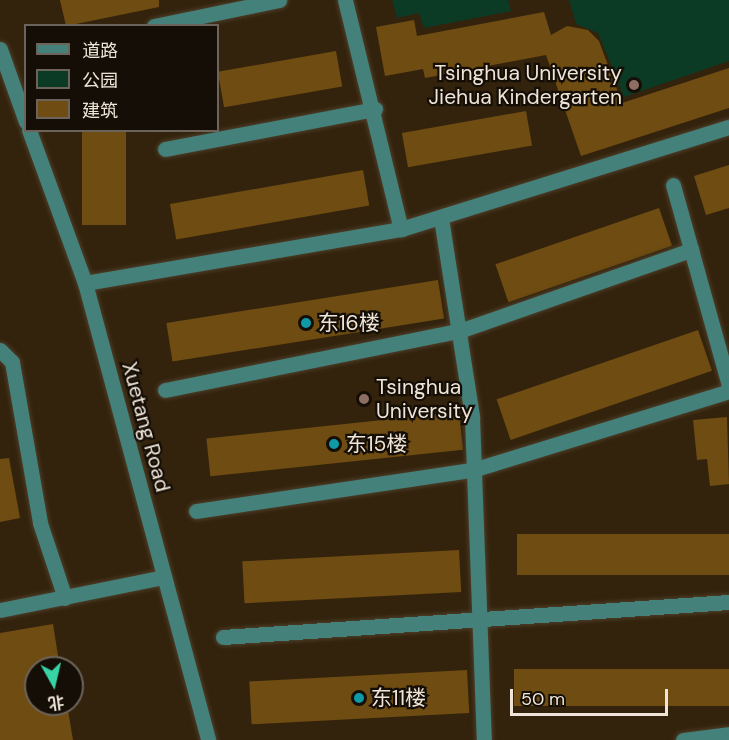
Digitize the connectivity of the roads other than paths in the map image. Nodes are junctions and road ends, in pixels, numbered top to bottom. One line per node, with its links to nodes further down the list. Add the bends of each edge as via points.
1 (279, 0): 3 (street)
2 (345, 0): 5 (street)
3 (164, 24)
4 (1, 58): 6 (street)
5 (375, 109): 9 (street); 12 (street)
6 (24, 117)
7 (729, 127): 11 (street)
8 (30, 132): 14 (street, Xuetang Road)
9 (165, 149)
10 (673, 185): 13 (street)
11 (441, 218): 12 (street); 15 (street)
12 (400, 229): 14 (street)
13 (691, 250): 15 (street); 17 (street)
14 (85, 282): 22 (street, Xuetang Road)
15 (462, 330): 18 (street); 20 (street)
16 (0, 351): 23 (street, via 12,362 40,523)
17 (729, 385)
18 (165, 390)
19 (729, 391): 20 (street)
20 (476, 469): 21 (street); 26 (street)
21 (196, 512)
22 (164, 577): 23 (street); 29 (street, Xuetang Road)
23 (65, 598): 25 (street)
24 (729, 602): 26 (street)
25 (0, 610)
26 (483, 621): 27 (street); 30 (street)
27 (223, 637)
28 (729, 734): 31 (street)
29 (208, 740)
30 (484, 740)
31 (683, 740)

